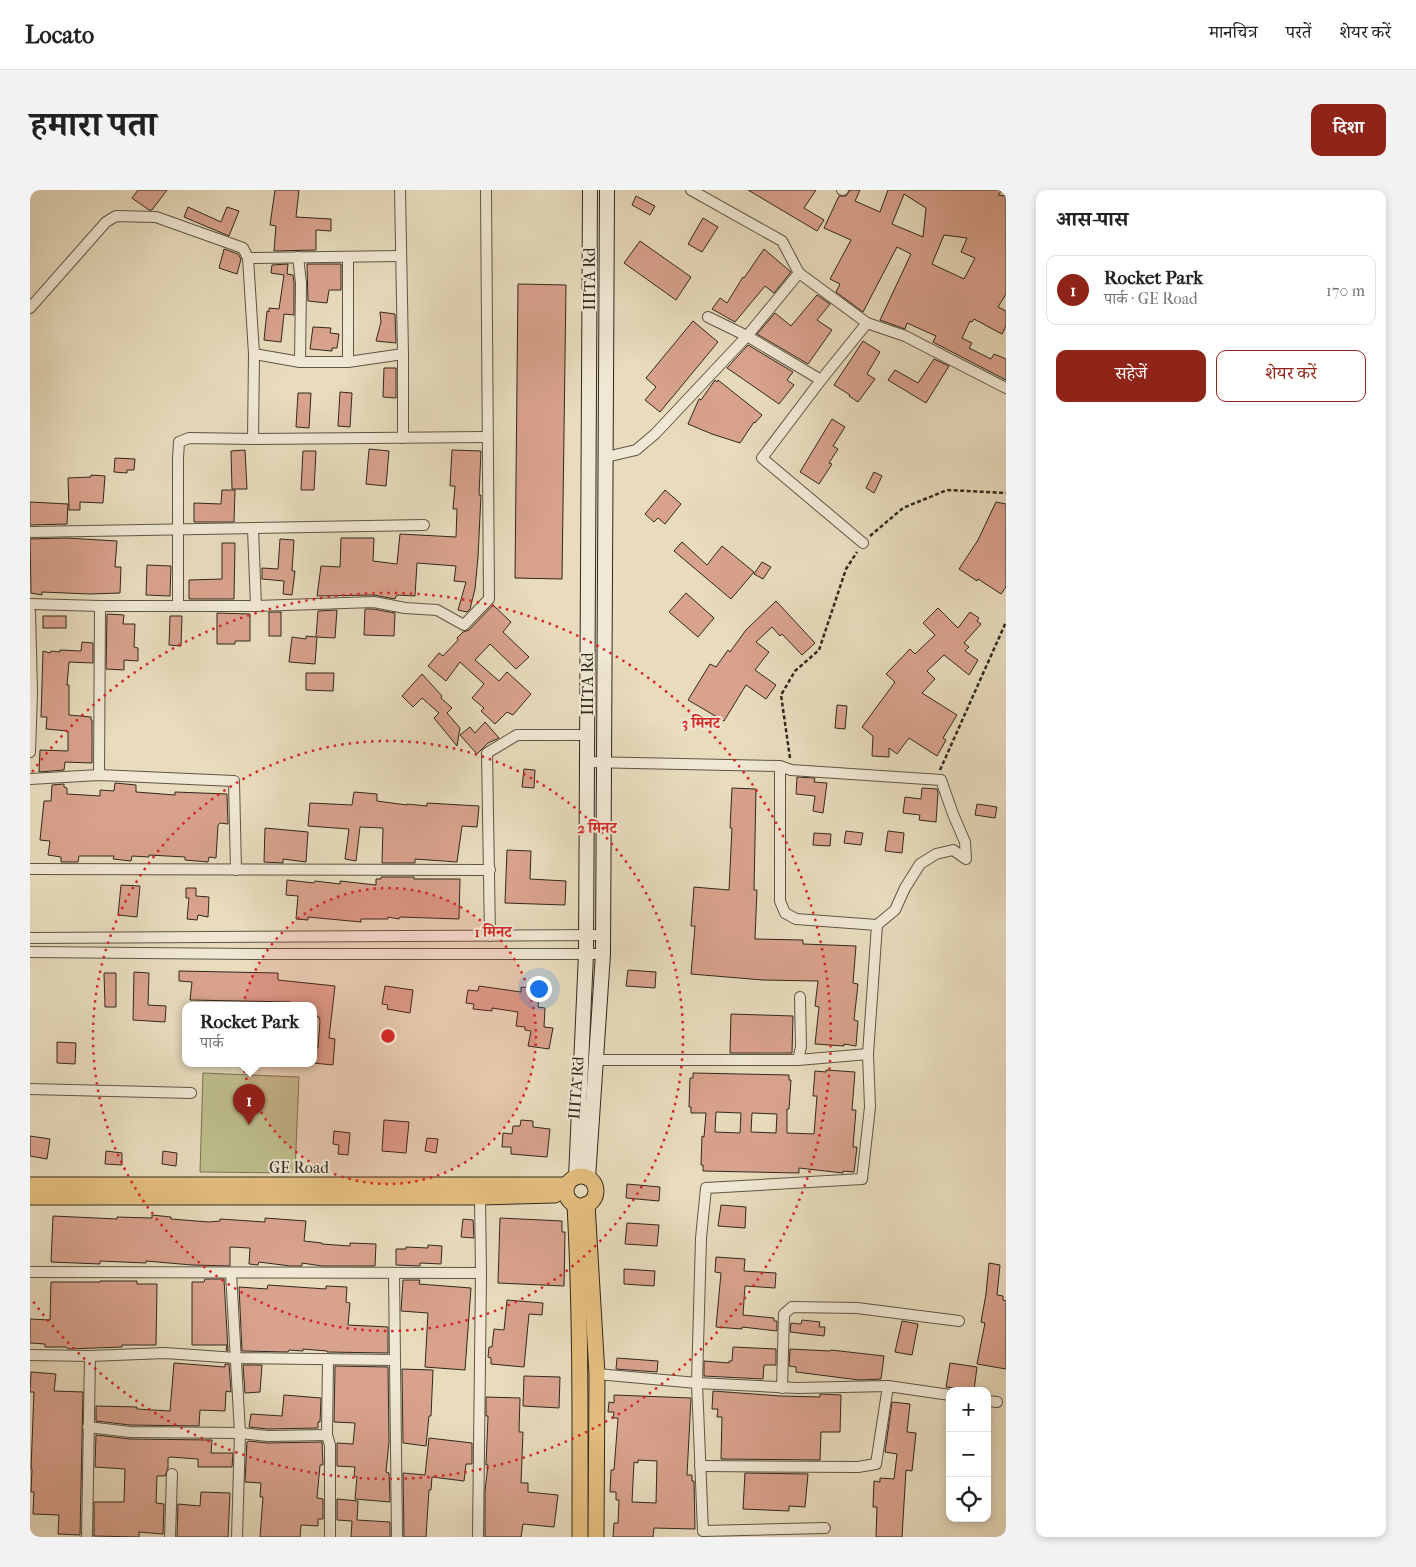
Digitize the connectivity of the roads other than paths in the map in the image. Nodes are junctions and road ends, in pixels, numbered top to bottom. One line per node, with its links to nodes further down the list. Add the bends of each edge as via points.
1 (400, 190): 8 (street)
2 (486, 190): 23 (street)
3 (590, 190): 6 (street, IIITA Rd)
4 (607, 190): 7 (street, IIITA Rd)
5 (691, 190): 12 (street, via 782,241)
6 (590, 208): 7 (street); 37 (street, IIITA Rd)
7 (607, 208): 26 (street, IIITA Rd)
8 (400, 256): 9 (street); 18 (street)
9 (348, 257): 11 (street); 20 (street)
10 (248, 258): 11 (street); 13 (street, via 243,248 156,217 116,216 106,222); 17 (street)
11 (298, 258): 19 (street, via 301,283)
12 (799, 273): 15 (street); 16 (street)
13 (30, 308)
14 (708, 317): 16 (street)
15 (867, 323): 21 (street); 22 (street, via 905,336)
16 (747, 336): 21 (street); 26 (street, via 655,434 636,450)
17 (254, 354): 19 (street); 25 (street)
18 (403, 354): 20 (street); 24 (street)
19 (300, 362): 20 (street)
20 (348, 362)
21 (821, 380): 31 (street, via 762,458)
22 (1006, 388)
23 (486, 437): 24 (street); 35 (street, via 489,599 464,625 437,610 374,602)
24 (403, 438): 25 (street)
25 (253, 439): 29 (street, via 189,438 179,442)
26 (606, 457): 40 (street, IIITA Rd)
27 (424, 525): 28 (street)
28 (252, 529): 29 (street); 35 (street)
29 (178, 530): 30 (street); 33 (street)
30 (30, 532)
31 (863, 543)
32 (30, 604): 34 (street)
33 (178, 605): 34 (street); 35 (street)
34 (100, 606): 42 (street)
35 (256, 606)
36 (30, 612): 38 (street)
37 (587, 735): 39 (street, IIITA Rd); 46 (street, via 517,735 487,753)
38 (30, 752)
39 (587, 762): 40 (street); 48 (street, IIITA Rd)
40 (604, 762): 41 (street); 49 (street, IIITA Rd)
41 (780, 766): 47 (street, via 780,901 785,913 796,919); 47 (street, via 791,770 941,780 965,842 966,859 953,850 936,854 920,864 895,910)
42 (100, 775): 43 (street); 45 (street, via 234,781)
43 (30, 778)
44 (30, 869): 45 (street)
45 (236, 870): 46 (street)
46 (490, 870): 50 (street)
47 (877, 925): 56 (street)
48 (586, 935): 49 (street); 50 (street); 53 (street, IIITA Rd)
49 (603, 935): 54 (street, IIITA Rd)
50 (490, 936): 51 (street)
51 (30, 938)
52 (30, 952): 53 (street)
53 (586, 954): 54 (street); 63 (street, IIITA Rd)
54 (603, 954): 57 (street, IIITA Rd)
55 (800, 997): 58 (street)
56 (868, 1054): 58 (street); 77 (street, via 870,1107 862,1179 706,1188)
57 (596, 1060): 58 (street); 63 (street, IIITA Rd)
58 (798, 1060)
59 (30, 1089): 60 (street)
60 (191, 1093)
61 (30, 1186): 62 (main road, GE Road)
62 (256, 1191): 63 (main road, GE Road); 64 (main road, GE Road); 65 (main road, GE Road)
63 (577, 1191): 65 (main road, GE Road); 76 (main road, IIITA Rd); 94 (main road, IIITA Rd)
64 (30, 1197)
65 (480, 1197): 69 (street)
66 (30, 1272): 67 (street)
67 (231, 1273): 68 (street); 73 (street)
68 (394, 1273): 69 (street); 75 (street)
69 (481, 1273): 93 (street)
70 (959, 1321): 79 (street, via 857,1308 792,1307 784,1314)
71 (30, 1356): 72 (street)
72 (90, 1356): 73 (street, via 165,1353); 81 (street)
73 (236, 1358): 74 (street); 82 (street)
74 (328, 1359): 75 (street); 83 (street)
75 (394, 1360): 92 (street)
76 (597, 1374): 77 (street); 95 (main road, IIITA Rd)
77 (696, 1383): 79 (street); 84 (street)
78 (888, 1386): 79 (street); 80 (street); 84 (street, via 876,1464 858,1467)
79 (782, 1388)
80 (946, 1394)
81 (88, 1427): 82 (street, via 130,1432); 88 (street)
82 (240, 1433): 83 (street); 90 (street)
83 (327, 1436): 91 (street, via 330,1445)
84 (700, 1466): 87 (street)
85 (172, 1474): 89 (street)
86 (825, 1528): 87 (street)
87 (703, 1534)
88 (87, 1537)
89 (170, 1537)
90 (237, 1537)
91 (330, 1537)
92 (397, 1537)
93 (478, 1537)
94 (580, 1537)
95 (596, 1537)

